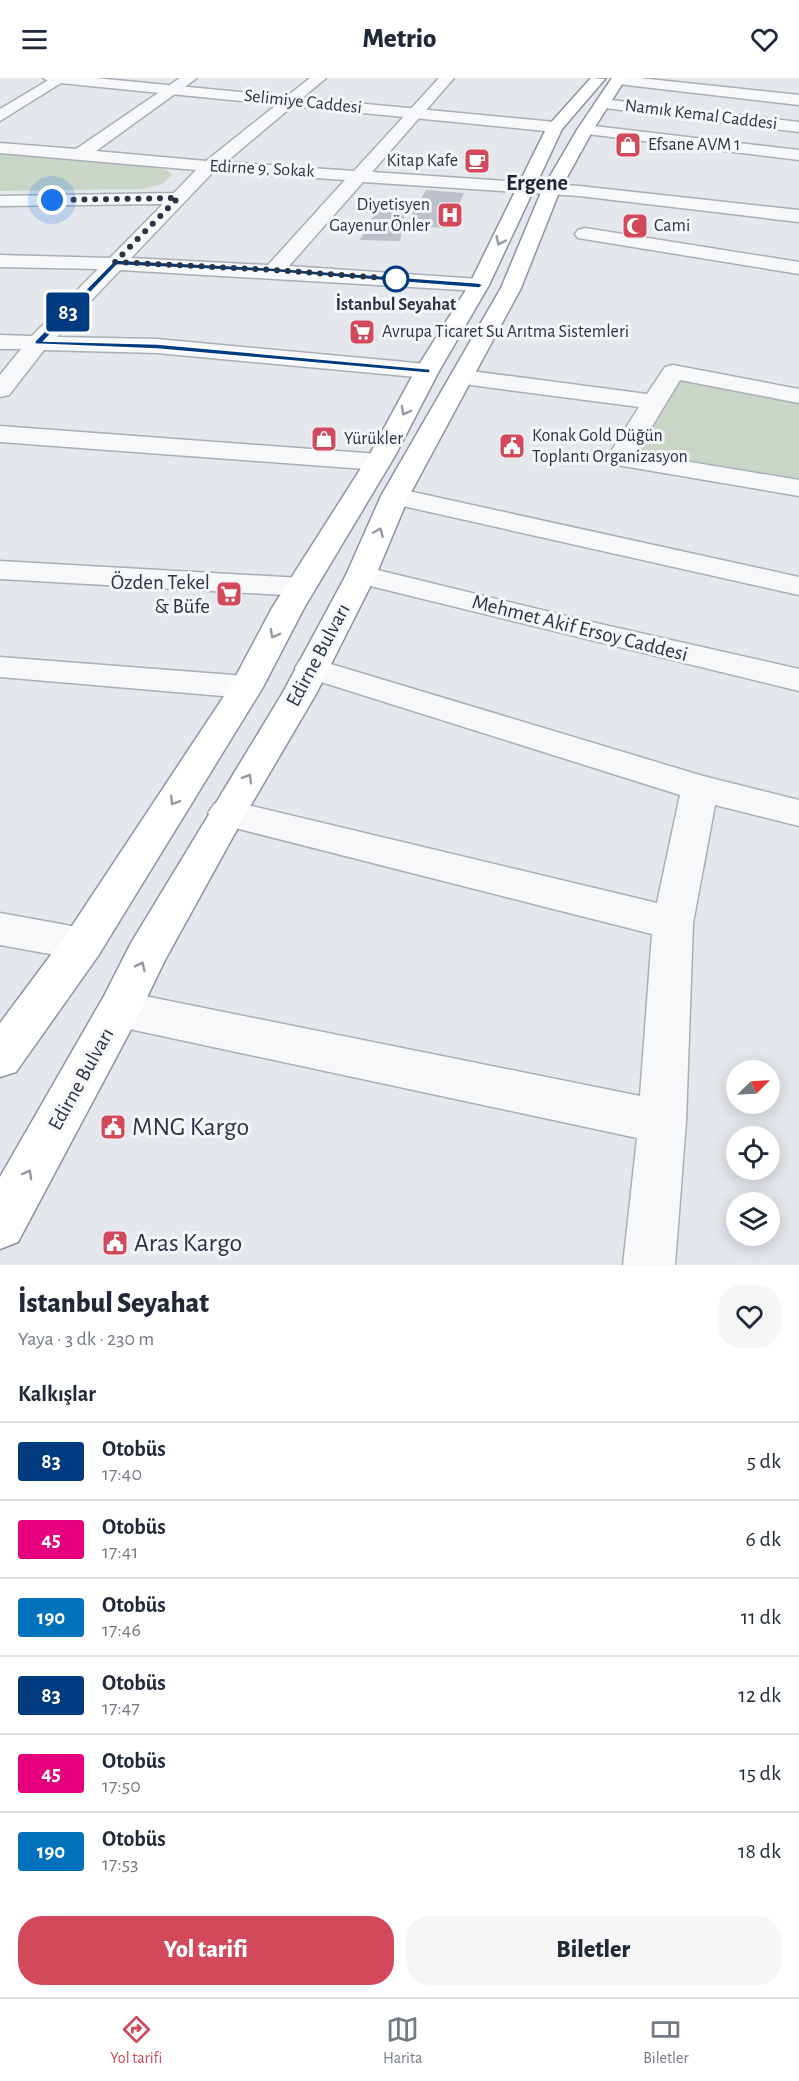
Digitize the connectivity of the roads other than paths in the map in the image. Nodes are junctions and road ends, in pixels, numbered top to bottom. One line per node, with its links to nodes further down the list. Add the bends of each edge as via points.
1 (58, 78): 7 (street, Selimiye Caddesi); 12 (street)
2 (190, 78): 7 (street)
3 (319, 78): 8 (street)
4 (447, 78): 11 (street)
5 (598, 78): 13 (highway, Edirne Bulvarı)
6 (619, 79): 9 (street); 10 (highway, Edirne Bulvarı)
7 (174, 89): 8 (street, Selimiye Caddesi); 18 (street)
8 (291, 100): 11 (street, Selimiye Caddesi); 19 (street)
9 (799, 100)
10 (602, 104): 14 (street, Namık Kemal Caddesi); 15 (highway, Edirne Bulvarı)
11 (415, 114): 13 (street, Selimiye Caddesi); 20 (street)
12 (0, 116)
13 (555, 127): 21 (highway, Edirne Bulvarı, via 534,173)
14 (799, 127)
15 (585, 130): 17 (street); 21 (highway, Edirne Bulvarı)
16 (0, 148): 18 (street, Edirne 9. Sokak)
17 (799, 154)
18 (79, 155): 19 (street, Edirne 9. Sokak)
19 (210, 166): 20 (street, Edirne 9. Sokak); 22 (street)
20 (362, 175): 21 (street, Edirne 9. Sokak); 29 (street)
21 (537, 189): 24 (street, Edirne 9. Sokak); 30 (highway, Edirne Bulvarı, one-way to 30); 34 (highway, Edirne Bulvarı, via 537,229 511,288)
22 (178, 198): 23 (street); 27 (street)
23 (3, 204)
24 (799, 216)
25 (585, 234): 28 (street)
26 (0, 261): 27 (street)
27 (115, 262): 29 (street); 32 (street)
28 (799, 268)
29 (274, 270): 30 (street)
30 (479, 285): 33 (highway, Edirne Bulvarı)
31 (0, 342): 32 (street)
32 (38, 343): 33 (street, via 157,346); 35 (street)
33 (427, 371): 39 (highway, Edirne Bulvarı, one-way to 39)
34 (463, 377): 37 (street); 41 (highway, Edirne Bulvarı)
35 (0, 390)
36 (797, 391): 37 (street, via 673,372)
37 (654, 402): 40 (street, via 620,458)
38 (0, 434): 39 (street)
39 (378, 462): 45 (highway, Edirne Bulvarı)
40 (799, 488)
41 (395, 496): 43 (highway, Edirne Bulvarı, one-way to 41); 44 (street)
42 (0, 570): 45 (street)
43 (360, 575): 47 (highway, Edirne Bulvarı); 48 (street, Mehmet Akif Ersoy Caddesi)
44 (799, 586)
45 (301, 587): 49 (highway, Edirne Bulvarı, one-way to 49)
46 (0, 667): 49 (street)
47 (311, 668): 50 (street); 51 (highway, Edirne Bulvarı, one-way to 47)
48 (799, 680)
49 (246, 687): 55 (highway, Edirne Bulvarı, one-way to 55)
50 (699, 788): 52 (street); 53 (street)
51 (227, 813): 53 (street); 56 (highway, Edirne Bulvarı, one-way to 51, via 146,955)
52 (799, 813)
53 (673, 923): 58 (street)
54 (0, 929): 55 (street)
55 (83, 944): 57 (highway, Edirne Bulvarı)
56 (120, 1009): 58 (street); 59 (highway, Edirne Bulvarı, one-way to 56)
57 (0, 1058)
58 (662, 1122): 60 (street)
59 (0, 1225)
60 (649, 1265)

